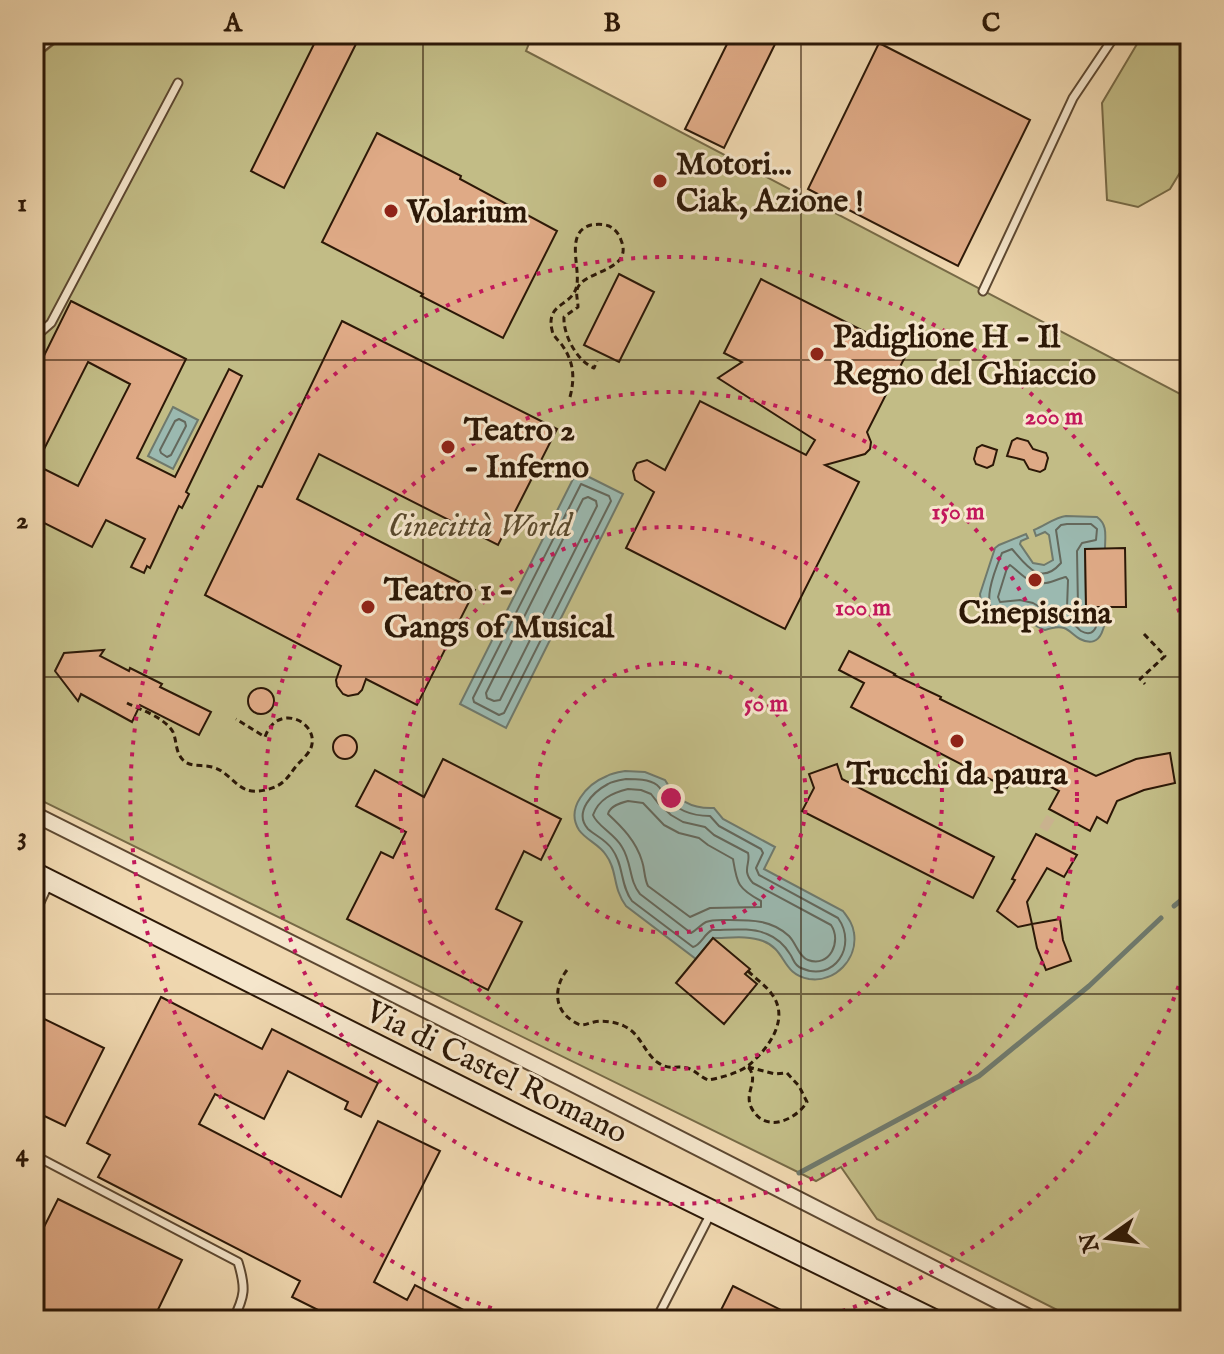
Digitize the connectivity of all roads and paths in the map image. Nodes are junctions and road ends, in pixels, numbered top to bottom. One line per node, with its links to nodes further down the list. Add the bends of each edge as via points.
1 (53, 34): 3 (street)
2 (1116, 34): 5 (lane, via 1073,98)
3 (34, 49)
4 (178, 83): 6 (lane, via 51,323)
5 (983, 291)
6 (34, 338)
7 (597, 361): 8 (path, via 594,368 578,355 563,321 578,307 579,285 612,267 623,253 616,231 601,224 580,232 575,247 578,283 551,321 573,368)
8 (570, 397)
9 (1144, 634): 10 (path, via 1165,656 1140,679)
10 (1145, 684)
11 (127, 703): 12 (path, via 169,727 186,763 222,771 246,789 277,786 310,751 308,728 295,718 279,719 265,737)
12 (236, 719)
13 (34, 814): 24 (street)
14 (40, 876): 15 (street); 20 (street, Via di Castel Romano)
15 (34, 907)
16 (567, 970): 18 (path, via 557,997 572,1021 626,1027 657,1062 671,1069 686,1067 708,1080)
17 (748, 971): 18 (path, via 772,993 779,1016 772,1039)
18 (748, 1067): 18 (path, via 754,1079 750,1104 760,1118 785,1121 807,1102 787,1073)
19 (34, 1155): 21 (lane, via 238,1262 244,1300)
20 (712, 1211): 22 (lane); 23 (street, Via di Castel Romano)
21 (233, 1320)
22 (656, 1320)
23 (934, 1320)
24 (1035, 1320)

